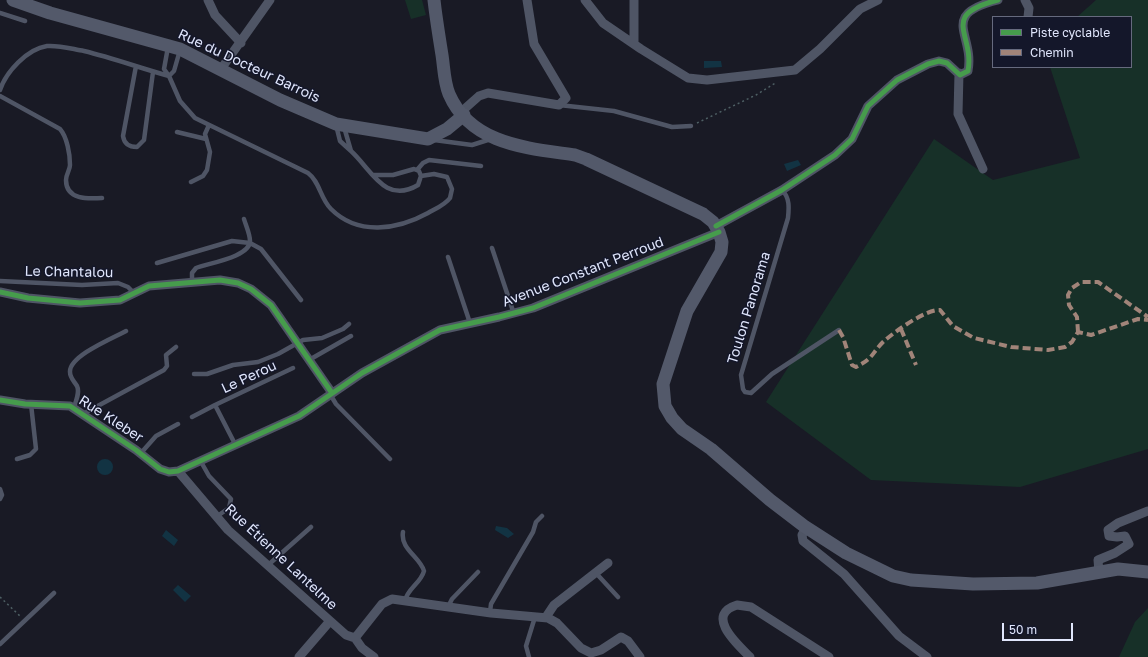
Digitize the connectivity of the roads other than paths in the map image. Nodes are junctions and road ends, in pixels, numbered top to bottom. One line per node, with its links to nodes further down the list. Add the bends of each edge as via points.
1 (13, 0): 16 (main road, Rue du Docteur Barrois, via 50,13)
2 (208, 0): 14 (street, via 215,15)
3 (270, 0): 14 (street)
4 (434, 0): 25 (main road, via 446,80 450,94)
5 (527, 0): 24 (street, via 534,44 566,98)
6 (585, 0): 15 (street, via 603,23)
7 (634, 0): 15 (street)
8 (878, 0): 15 (street, via 860,9 795,70 707,80 688,78 640,50)
9 (998, 0): 20 (street, via 981,4 966,14 963,30 970,63 968,71 964,74)
10 (1025, 0): 12 (street, via 1029,8)
11 (0, 13): 13 (lane)
12 (1028, 16)
13 (25, 20)
14 (241, 43): 18 (street)
15 (634, 43)
16 (174, 47): 18 (main road, Rue du Docteur Barrois); 21 (lane, via 174,72); 21 (lane, via 164,69)
17 (136, 66): 19 (lane); 19 (lane, via 124,136 125,142 130,146 137,147 144,140); 22 (lane, via 81,51 47,46 31,53 11,70)
18 (221, 69): 27 (main road, Rue du Docteur Barrois, via 280,100)
19 (153, 72): 21 (lane)
20 (959, 73): 35 (street, via 958,114); 40 (street, Avenue Constant Perroud, via 947,63 939,61 897,80 868,106 852,138 835,155)
21 (169, 76): 26 (lane, via 185,108 195,118)
22 (0, 90)
23 (0, 96): 41 (lane, via 60,129 65,136 70,162 66,178 68,188 75,196 87,199)
24 (559, 105): 25 (street, via 488,93 479,96); 28 (lane, via 614,111 672,127)
25 (462, 113): 30 (main road, via 476,128); 32 (main road, via 447,129)
26 (209, 125): 31 (lane, via 205,134); 38 (lane, via 314,178 324,201 337,214 358,225 392,227 417,218 450,198 452,189 447,177 434,174)
27 (340, 125): 32 (main road, Rue du Docteur Barrois); 33 (lane); 33 (lane, via 337,131 340,141)
28 (691, 126)
29 (177, 132): 31 (lane)
30 (492, 138): 32 (lane, Rue du Docteur Barrois, via 472,145); 43 (main road, via 508,144 586,159 703,214)
31 (206, 139): 39 (lane, via 210,152 207,170 204,176)
32 (428, 139)
33 (351, 151): 37 (lane)
34 (481, 166): 36 (lane, via 429,160 423,162)
35 (983, 169)
36 (417, 170): 37 (lane); 38 (lane)
37 (373, 175): 38 (lane, via 384,187 397,190 415,186)
38 (421, 176)
39 (191, 182)
40 (782, 190): 43 (street, Avenue Constant Perroud); 56 (lane, Toulon Panorama, via 789,205 788,218 741,375 743,389 751,393 772,374)
41 (102, 198)
42 (244, 219): 44 (lane)
43 (718, 229): 53 (street, Avenue Constant Perroud); 84 (main road, via 722,248 720,256 687,311 663,384 665,406 682,429 711,449)
44 (250, 243): 47 (lane, via 232,242); 49 (lane, via 243,253 196,268 192,272); 52 (lane, via 261,249)
45 (492, 248): 53 (lane)
46 (448, 257): 54 (lane)
47 (157, 263)
48 (0, 281): 51 (lane, Le Chantalou, via 82,285 118,283)
49 (192, 283): 51 (street, via 149,286); 59 (street, via 226,280 251,289 271,305)
50 (0, 292): 51 (street, via 28,298 80,303 114,301)
51 (134, 293)
52 (301, 300)
53 (514, 314): 54 (street, Avenue Constant Perroud)
54 (470, 323): 64 (street, Avenue Constant Perroud, via 432,334 383,360)
55 (349, 324): 59 (lane, via 324,337 306,339)
56 (839, 330)
57 (126, 331): 68 (lane, via 82,355 71,365 71,378 78,390)
58 (351, 336): 61 (lane)
59 (298, 343): 61 (street); 63 (lane, via 258,362 233,365 207,374)
60 (176, 347): 69 (lane, via 166,355 167,366 164,370)
61 (309, 360): 64 (street)
62 (293, 368): 67 (lane, Le Perou)
63 (194, 374)
64 (331, 394): 72 (street, Avenue Constant Perroud, via 299,416); 75 (lane, via 336,404)
65 (0, 400): 66 (street, Rue Kleber)
66 (31, 404): 68 (street, Rue Kleber); 74 (lane, via 36,449 30,455)
67 (215, 405): 70 (lane, Le Perou); 72 (lane)
68 (74, 407): 69 (street, Rue Kleber)
69 (83, 414): 73 (street, Rue Kleber)
70 (192, 417)
71 (178, 424): 73 (lane, via 156,436)
72 (235, 444): 76 (street, Avenue Constant Perroud)
73 (141, 453): 77 (street, Rue Kleber, via 163,470)
74 (17, 459)
75 (390, 459)
76 (200, 460): 77 (street, Avenue Constant Perroud); 82 (lane, via 209,476 231,500 229,508)
77 (178, 471): 82 (street, Rue Étienne Lantelme)
78 (0, 489): 79 (lane)
79 (0, 499)
80 (1148, 511): 90 (street, via 1118,523 1108,530 1110,536 1125,536 1129,544 1098,560)
81 (542, 516): 96 (lane, via 536,522 533,532 491,604)
82 (216, 518): 87 (street, Rue Étienne Lantelme)
83 (311, 527): 87 (lane)
84 (806, 527): 90 (main road, via 846,554 875,569 911,580 973,584 1037,583); 108 (street, via 802,540 844,574 898,636)
85 (403, 532): 94 (lane, via 403,542 420,562 424,571)
86 (608, 563): 89 (street)
87 (267, 566): 99 (street, Rue Étienne Lantelme)
88 (478, 572): 95 (lane, via 452,599)
89 (595, 572): 93 (lane); 98 (street, via 554,605)
90 (1099, 572): 91 (main road, via 1118,569)
91 (1148, 572)
92 (54, 593): 101 (lane)
93 (618, 597)
94 (404, 601): 95 (street); 100 (street, via 390,599 385,602)
95 (448, 607): 96 (street)
96 (490, 612): 97 (street)
97 (535, 616): 98 (street); 104 (lane, via 526,644)
98 (546, 617): 105 (street, via 557,623 588,652 597,652 622,637)
99 (330, 621): 100 (street, Rue Étienne Lantelme, via 346,636); 102 (street)
100 (355, 638): 103 (street, Rue Étienne Lantelme, via 362,648)
101 (0, 644)
102 (299, 657)
103 (374, 657)
104 (529, 657)
105 (640, 657)
106 (750, 657): 107 (street, via 724,626 726,612 737,605 750,606)
107 (829, 657)
108 (927, 657)

